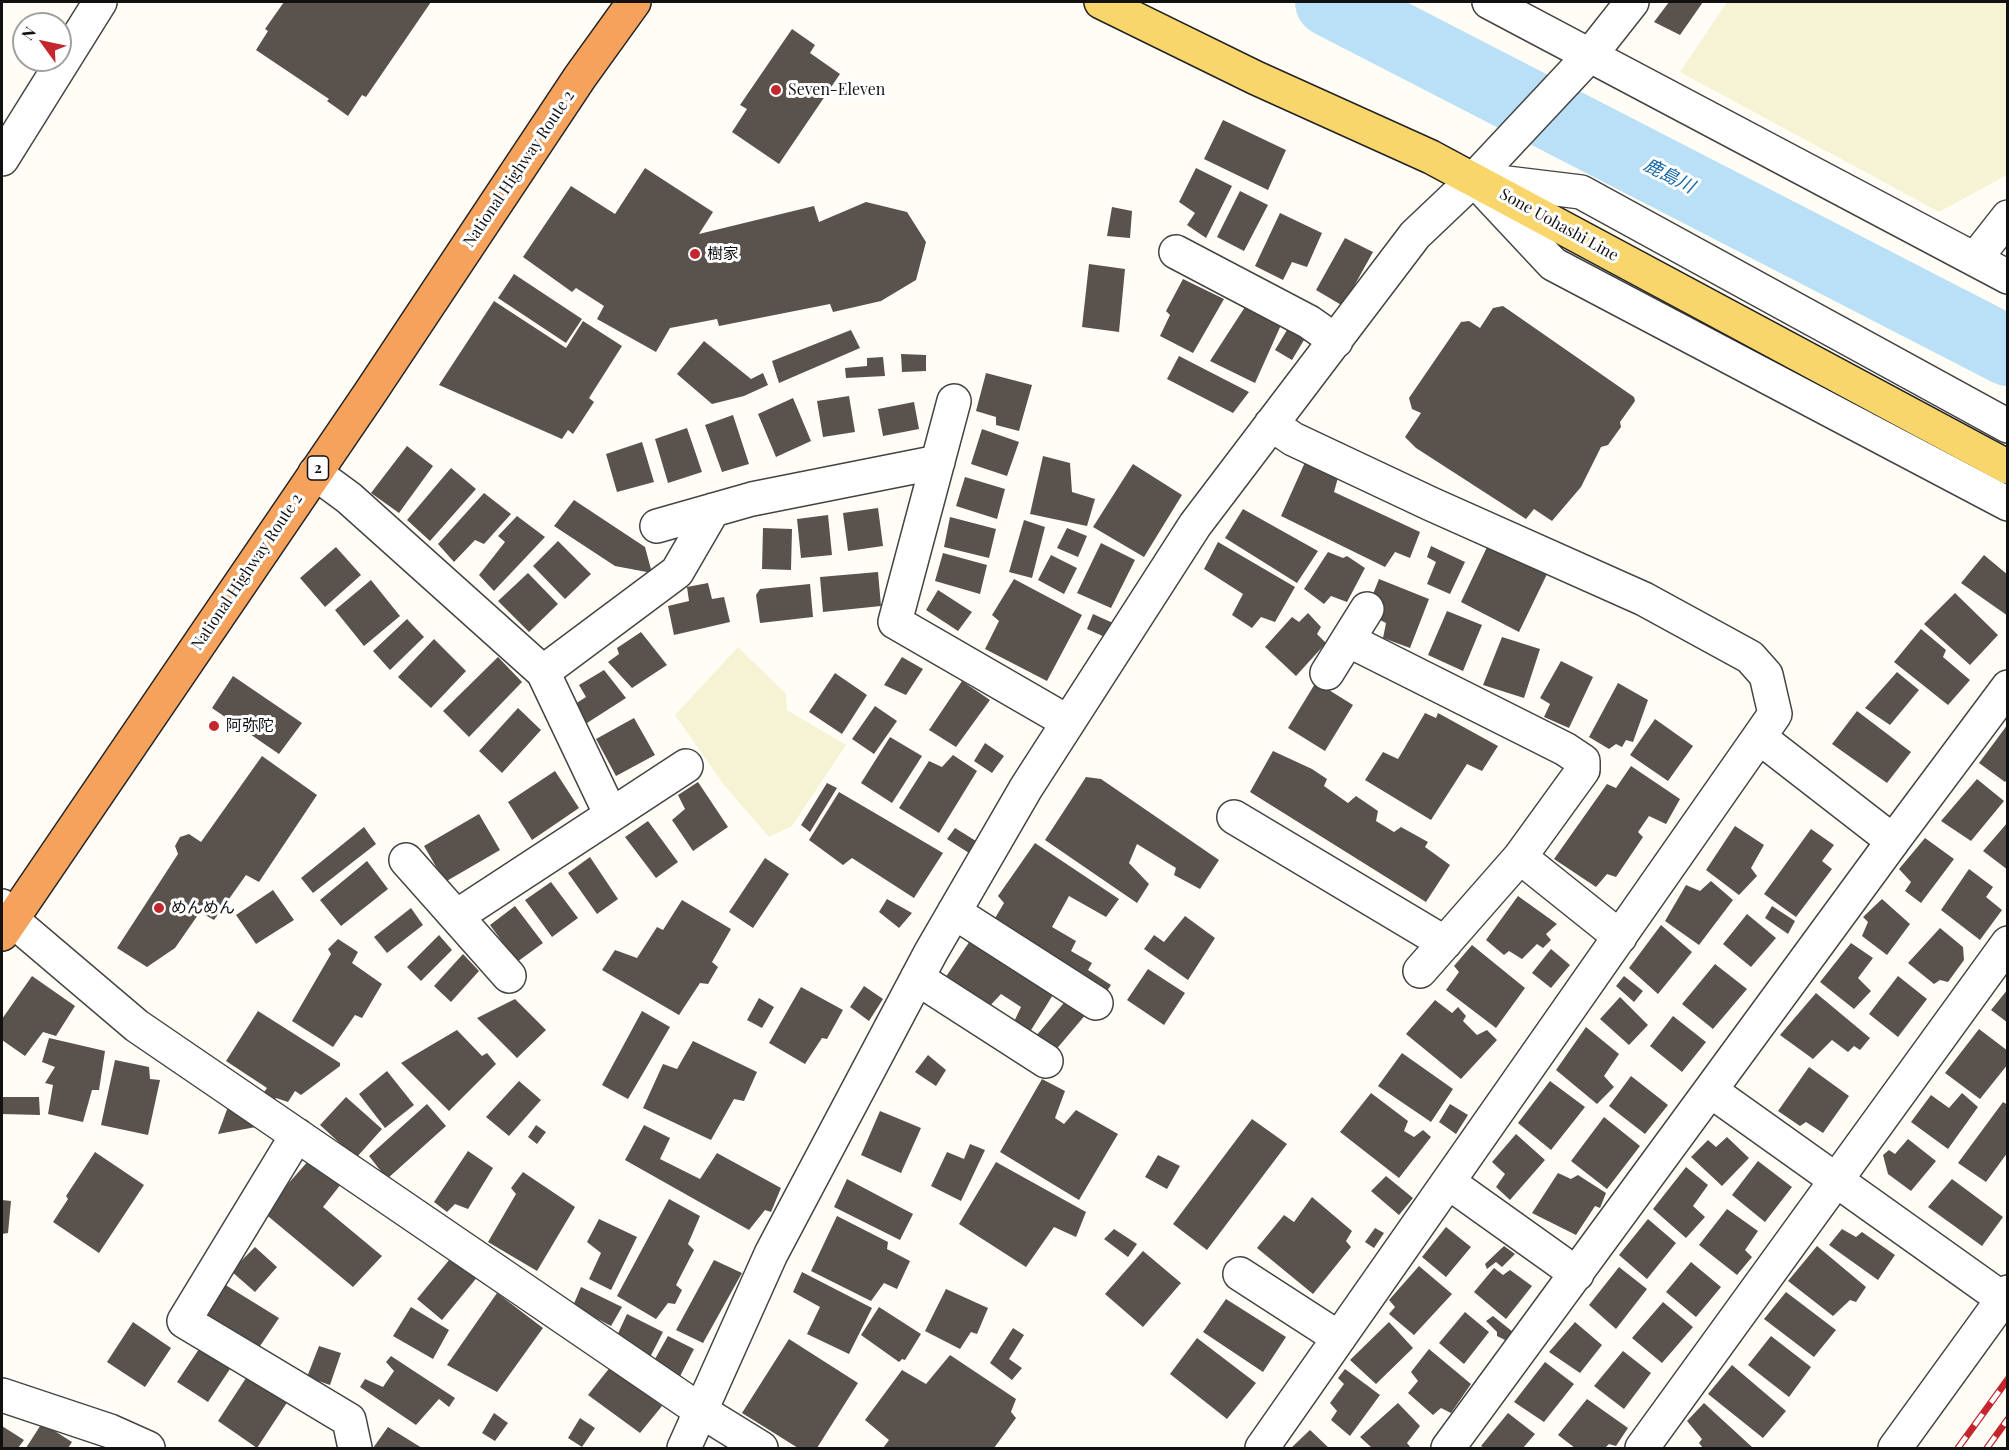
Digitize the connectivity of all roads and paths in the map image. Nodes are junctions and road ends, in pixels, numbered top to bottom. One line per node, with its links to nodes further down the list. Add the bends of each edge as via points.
1 (100, 2): 7 (street)
2 (634, 2): 19 (highway, National Highway Route 2 / 2)
3 (1101, 2): 8 (main road, Sone Uohashi Line)
4 (1490, 2): 6 (street)
5 (1632, 2): 6 (street)
6 (1591, 54): 8 (street); 11 (street)
7 (2, 159)
8 (1474, 179): 13 (street, via 1415,235); 16 (street, via 1581,192); 18 (main road, Sone Uohashi Line); 20 (street, via 1553,264)
9 (2007, 217): 11 (street)
10 (1176, 252): 13 (street, via 1309,322)
11 (1975, 259): 12 (street)
12 (2007, 277)
13 (1336, 341): 15 (street)
14 (954, 401): 17 (street)
15 (1271, 424): 28 (street, via 1195,525); 29 (street, via 1293,439 1431,504 1644,599 1750,657 1766,675 1775,714)
16 (2007, 426)
17 (938, 462): 21 (street); 28 (street, via 895,622)
18 (2007, 467)
19 (315, 473): 25 (street, via 349,498); 38 (highway, National Highway Route 2 / 2)
20 (2007, 504)
21 (713, 510): 22 (street); 25 (street, via 677,572)
22 (657, 526)
23 (1367, 609): 24 (street)
24 (1348, 640): 26 (street); 34 (street, via 1583,761 1583,770)
25 (543, 672): 31 (street)
26 (1327, 673)
27 (2007, 687): 33 (street)
28 (1068, 723): 36 (street)
29 (1759, 737): 33 (street); 39 (street)
30 (686, 766): 31 (street)
31 (611, 815): 37 (street)
32 (1234, 817): 40 (street)
33 (1893, 841): 47 (street)
34 (1520, 857): 39 (street); 40 (street)
35 (406, 860): 37 (street)
36 (954, 912): 44 (street); 45 (street)
37 (457, 916): 43 (street)
38 (5, 920): 48 (street, via 137,1026)
39 (1620, 937): 50 (street)
40 (1445, 943): 42 (street)
41 (2007, 943): 49 (street)
42 (1420, 970)
43 (509, 976)
44 (917, 978): 46 (street); 56 (street, via 771,1254)
45 (1095, 1003)
46 (1046, 1061)
47 (1711, 1091): 49 (street); 52 (street)
48 (297, 1135): 56 (street); 59 (street, via 184,1321 349,1420)
49 (1836, 1179): 53 (street); 64 (street)
50 (1448, 1182): 52 (street); 54 (street)
51 (1240, 1274): 54 (street)
52 (1576, 1274): 63 (street)
53 (2005, 1295): 65 (street)
54 (1340, 1338): 62 (street)
55 (2, 1395): 57 (street)
56 (701, 1411): 60 (street); 61 (street)
57 (104, 1440): 58 (street)
58 (148, 1449)
59 (355, 1449)
60 (684, 1449)
61 (761, 1449)
62 (1262, 1449)
63 (1448, 1449)
64 (1642, 1449)
65 (1895, 1449)

